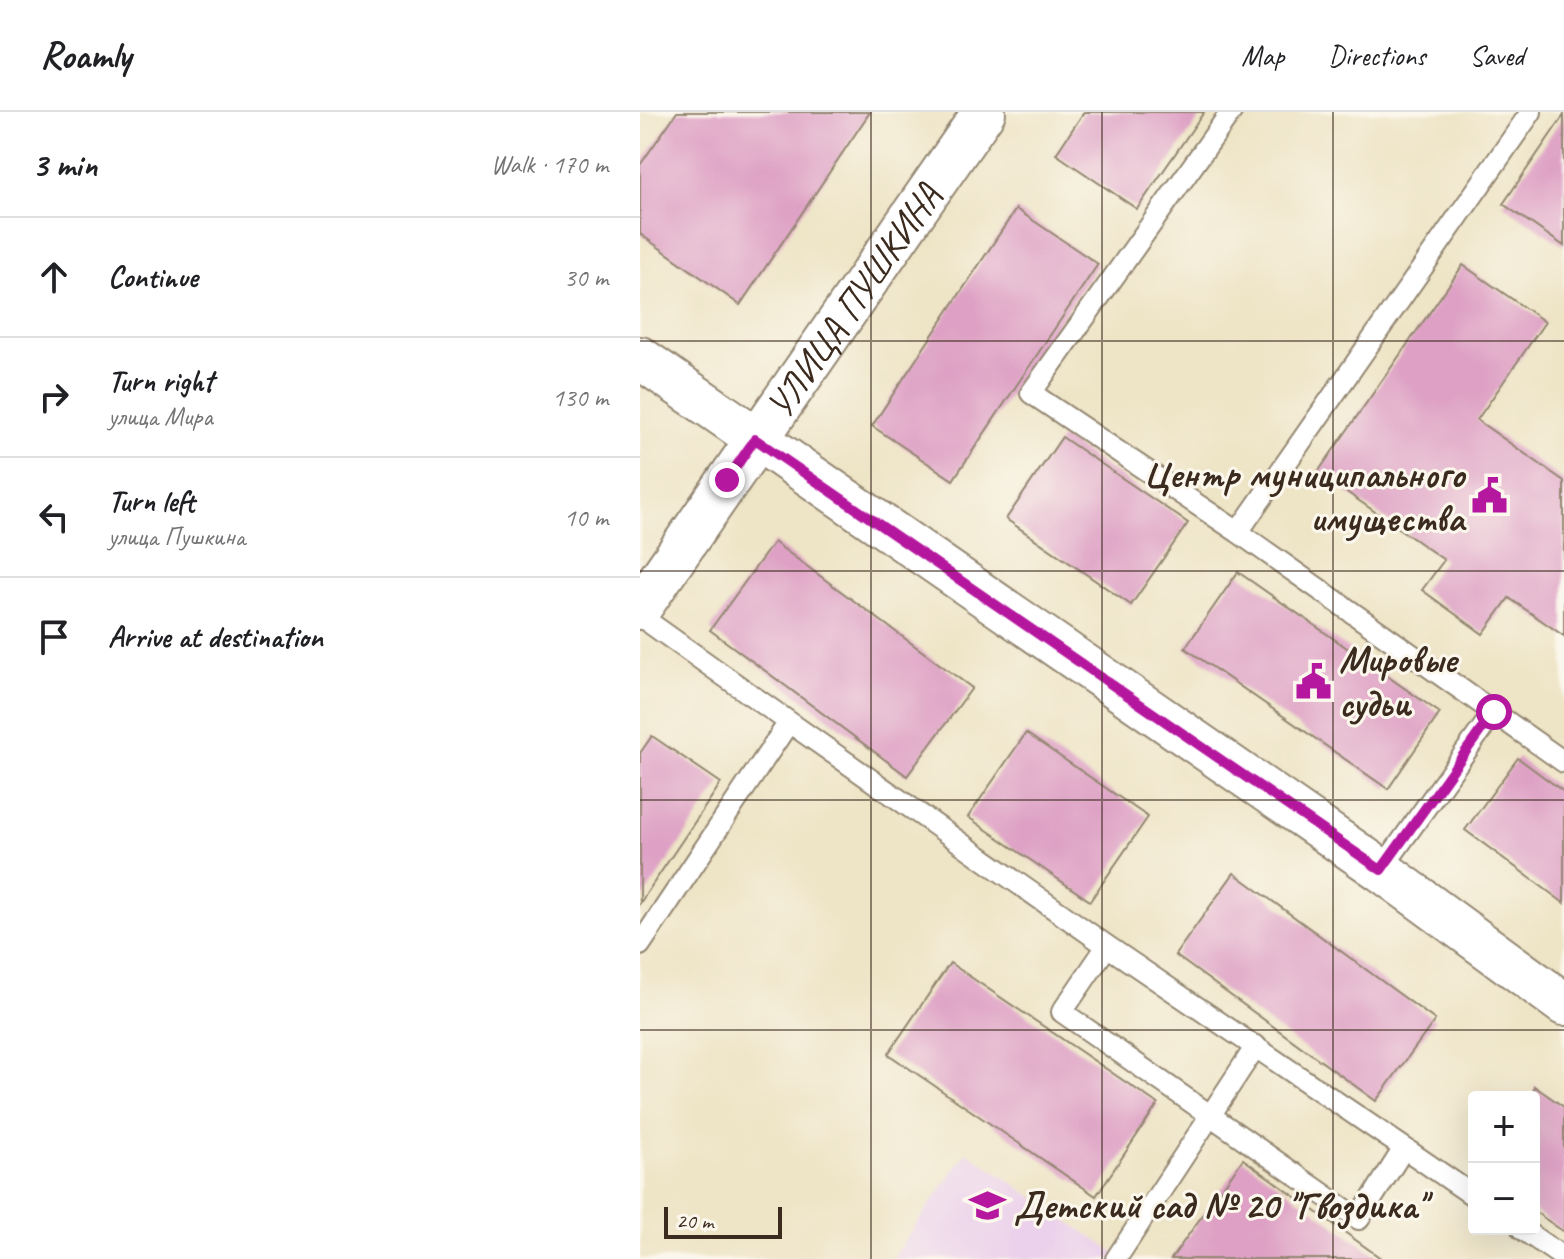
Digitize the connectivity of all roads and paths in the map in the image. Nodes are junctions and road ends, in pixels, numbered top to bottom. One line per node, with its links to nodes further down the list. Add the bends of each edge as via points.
1 (984, 112): 5 (street, УЛИЦА ПУШКИНА)
2 (1231, 112): 6 (lane, via 1031,393)
3 (1531, 112): 6 (lane)
4 (640, 358): 5 (street)
5 (755, 439): 7 (street, УЛИЦА ПУШКИНА); 12 (street)
6 (1238, 532): 9 (lane)
7 (640, 608)
8 (640, 616): 10 (lane)
9 (1494, 712): 11 (lane); 12 (lane)
10 (789, 722): 13 (lane); 14 (lane)
11 (1564, 762)
12 (1381, 870): 15 (street)
13 (640, 945)
14 (1107, 946): 16 (lane); 17 (lane, via 1062,1012)
15 (1564, 1004)
16 (1256, 1046): 17 (lane); 18 (lane)
17 (1210, 1115): 18 (lane, via 1359,1219); 22 (lane)
18 (1404, 1148): 19 (lane)
19 (1468, 1192)
20 (1531, 1235): 21 (lane)
21 (1564, 1258)
22 (1116, 1259)

